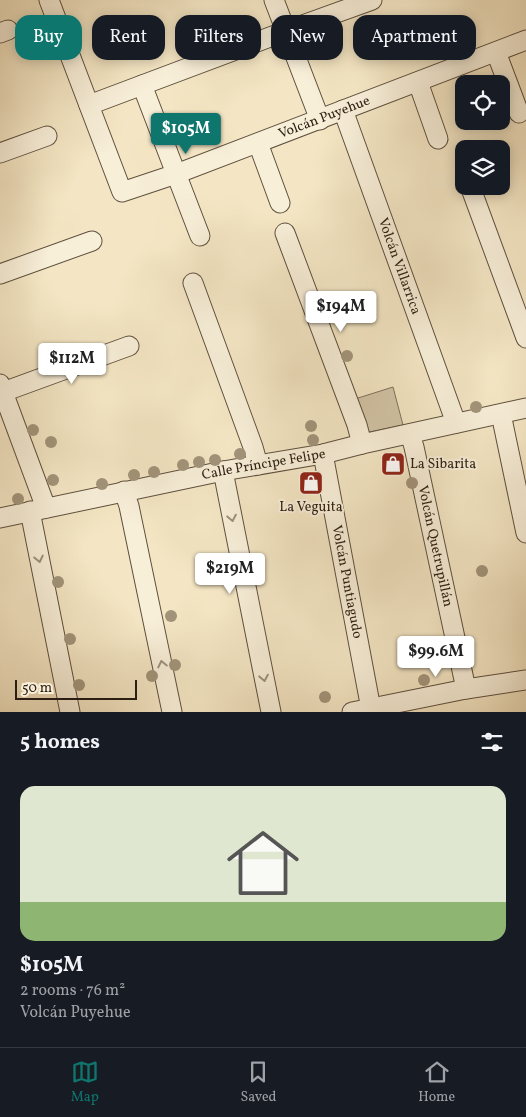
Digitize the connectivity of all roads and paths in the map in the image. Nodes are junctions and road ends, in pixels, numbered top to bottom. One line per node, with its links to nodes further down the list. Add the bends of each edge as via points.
1 (49, 0): 12 (street)
2 (274, 0): 4 (street)
3 (372, 0): 5 (street)
4 (280, 15)
5 (329, 15)
6 (271, 36): 11 (street)
7 (526, 40): 8 (street, Volcán Puyehue)
8 (496, 52): 10 (street, Volcán Puyehue); 14 (street)
9 (297, 60): 15 (street)
10 (418, 82): 13 (street, Volcán Puyehue); 17 (street)
11 (142, 85): 12 (street); 20 (street)
12 (89, 105): 20 (street, Volcán Puyehue, via 122,192)
13 (343, 110): 15 (street, Volcán Puyehue); 33 (street, Volcán Villarrica)
14 (519, 113)
15 (320, 120): 18 (street, Volcán Puyehue)
16 (47, 136): 19 (street)
17 (438, 139)
18 (258, 143): 20 (street, Volcán Puyehue); 22 (street)
19 (0, 153)
20 (176, 174): 24 (street)
21 (473, 195): 28 (street)
22 (280, 203)
23 (285, 233): 35 (street)
24 (200, 236)
25 (92, 241): 26 (street)
26 (0, 274)
27 (194, 283): 37 (street)
28 (526, 338)
29 (128, 346): 30 (street)
30 (2, 388): 41 (street)
31 (526, 408): 32 (street, Calle Príncipe Felipe)
32 (501, 414): 33 (street, Calle Príncipe Felipe); 40 (street)
33 (456, 422): 34 (street, Calle Príncipe Felipe)
34 (410, 434): 35 (street, Calle Príncipe Felipe); 45 (street, Volcán Quetrupillán)
35 (362, 444): 36 (street, Calle Príncipe Felipe)
36 (323, 454): 37 (street, Calle Príncipe Felipe); 46 (street, Volcán Puntiagudo)
37 (258, 465): 38 (street, Calle Príncipe Felipe)
38 (223, 471): 39 (street, Calle Príncipe Felipe); 49 (street, one-way to 49)
39 (124, 491): 41 (street, Calle Príncipe Felipe); 48 (street, one-way to 39)
40 (523, 500): 43 (street)
41 (38, 509): 42 (street, Calle Príncipe Felipe); 47 (street, one-way to 47)
42 (0, 518)
43 (526, 533)
44 (526, 680): 45 (street)
45 (466, 689): 46 (street)
46 (371, 708): 50 (street)
47 (70, 712)
48 (172, 712)
49 (271, 712)
50 (352, 712)

